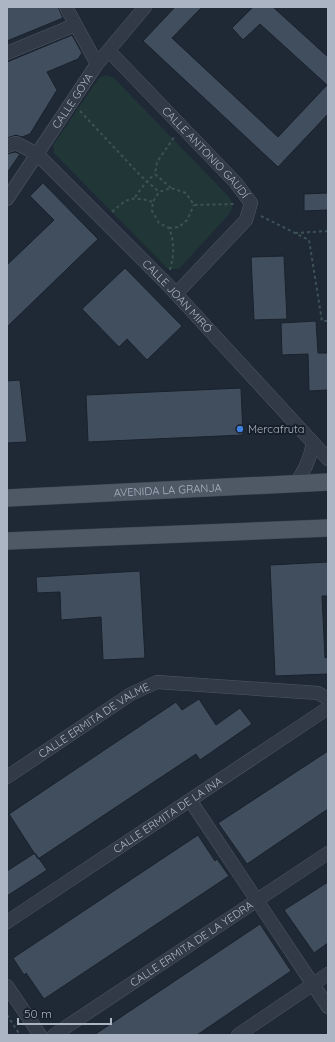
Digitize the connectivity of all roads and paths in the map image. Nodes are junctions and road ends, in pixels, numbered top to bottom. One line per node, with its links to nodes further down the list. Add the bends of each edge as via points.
1 (66, 7): 3 (street)
2 (145, 7): 4 (street, CALLE GOYA)
3 (75, 25): 5 (street); 6 (street)
4 (109, 51): 6 (street, CALLE GOYA); 8 (street, CALLE ANTONIO GAUDÍ)
5 (7, 54)
6 (97, 64): 7 (street, CALLE GOYA)
7 (72, 102): 10 (street, CALLE GOYA); 12 (path)
8 (182, 126): 11 (path, via 157,162); 19 (street, CALLE ANTONIO GAUDÍ, via 236,183)
9 (7, 146): 10 (street, CALLE JOAN MIRÓ, via 16,143)
10 (37, 154): 16 (street, CALLE GOYA); 20 (street, CALLE JOAN MIRÓ)
11 (155, 174): 12 (path); 13 (path)
12 (147, 181): 14 (path); 15 (path)
13 (171, 188): 14 (path); 18 (path, via 186,193)
14 (159, 192): 17 (path)
15 (135, 197): 17 (path); 20 (path, via 123,202)
16 (7, 199)
17 (153, 202): 21 (path, via 152,211 159,223)
18 (194, 205): 19 (path); 21 (path, via 187,220 179,228)
19 (250, 206): 23 (path); 25 (street, CALLE ANTONIO GAUDÍ, via 246,220)
20 (103, 220): 24 (street, CALLE JOAN MIRÓ)
21 (169, 228): 24 (path, via 173,238 174,256)
22 (328, 231): 23 (path)
23 (295, 233): 26 (path, via 309,240 322,321)
24 (167, 284): 25 (street, CALLE JOAN MIRÓ)
25 (176, 294): 27 (street, CALLE JOAN MIRÓ)
26 (328, 321)
27 (312, 443): 28 (street); 29 (street, CALLE JOAN MIRÓ); 31 (street, via 307,466)
28 (328, 443)
29 (328, 459)
30 (328, 482): 31 (main road, AVENIDA LA GRANJA)
31 (295, 484): 32 (main road, AVENIDA LA GRANJA)
32 (7, 498)
33 (328, 528): 34 (main road)
34 (7, 541)
35 (328, 699): 37 (street, CALLE ERMITA DE VALME, via 318,693 157,682 131,694)
36 (328, 708): 38 (street, CALLE ERMITA DE LA INA)
37 (7, 776)
38 (190, 800): 40 (street); 41 (street, CALLE ERMITA DE LA INA)
39 (328, 853): 40 (street, CALLE ERMITA DE LA YEDRA)
40 (257, 900): 43 (street); 49 (street, CALLE ERMITA DE LA YEDRA)
41 (7, 922)
42 (328, 974): 43 (street)
43 (313, 984): 45 (street); 50 (street)
44 (7, 986): 48 (street)
45 (328, 1007)
46 (7, 1015): 47 (path)
47 (20, 1035)
48 (40, 1035)
49 (54, 1035)
50 (238, 1035)

